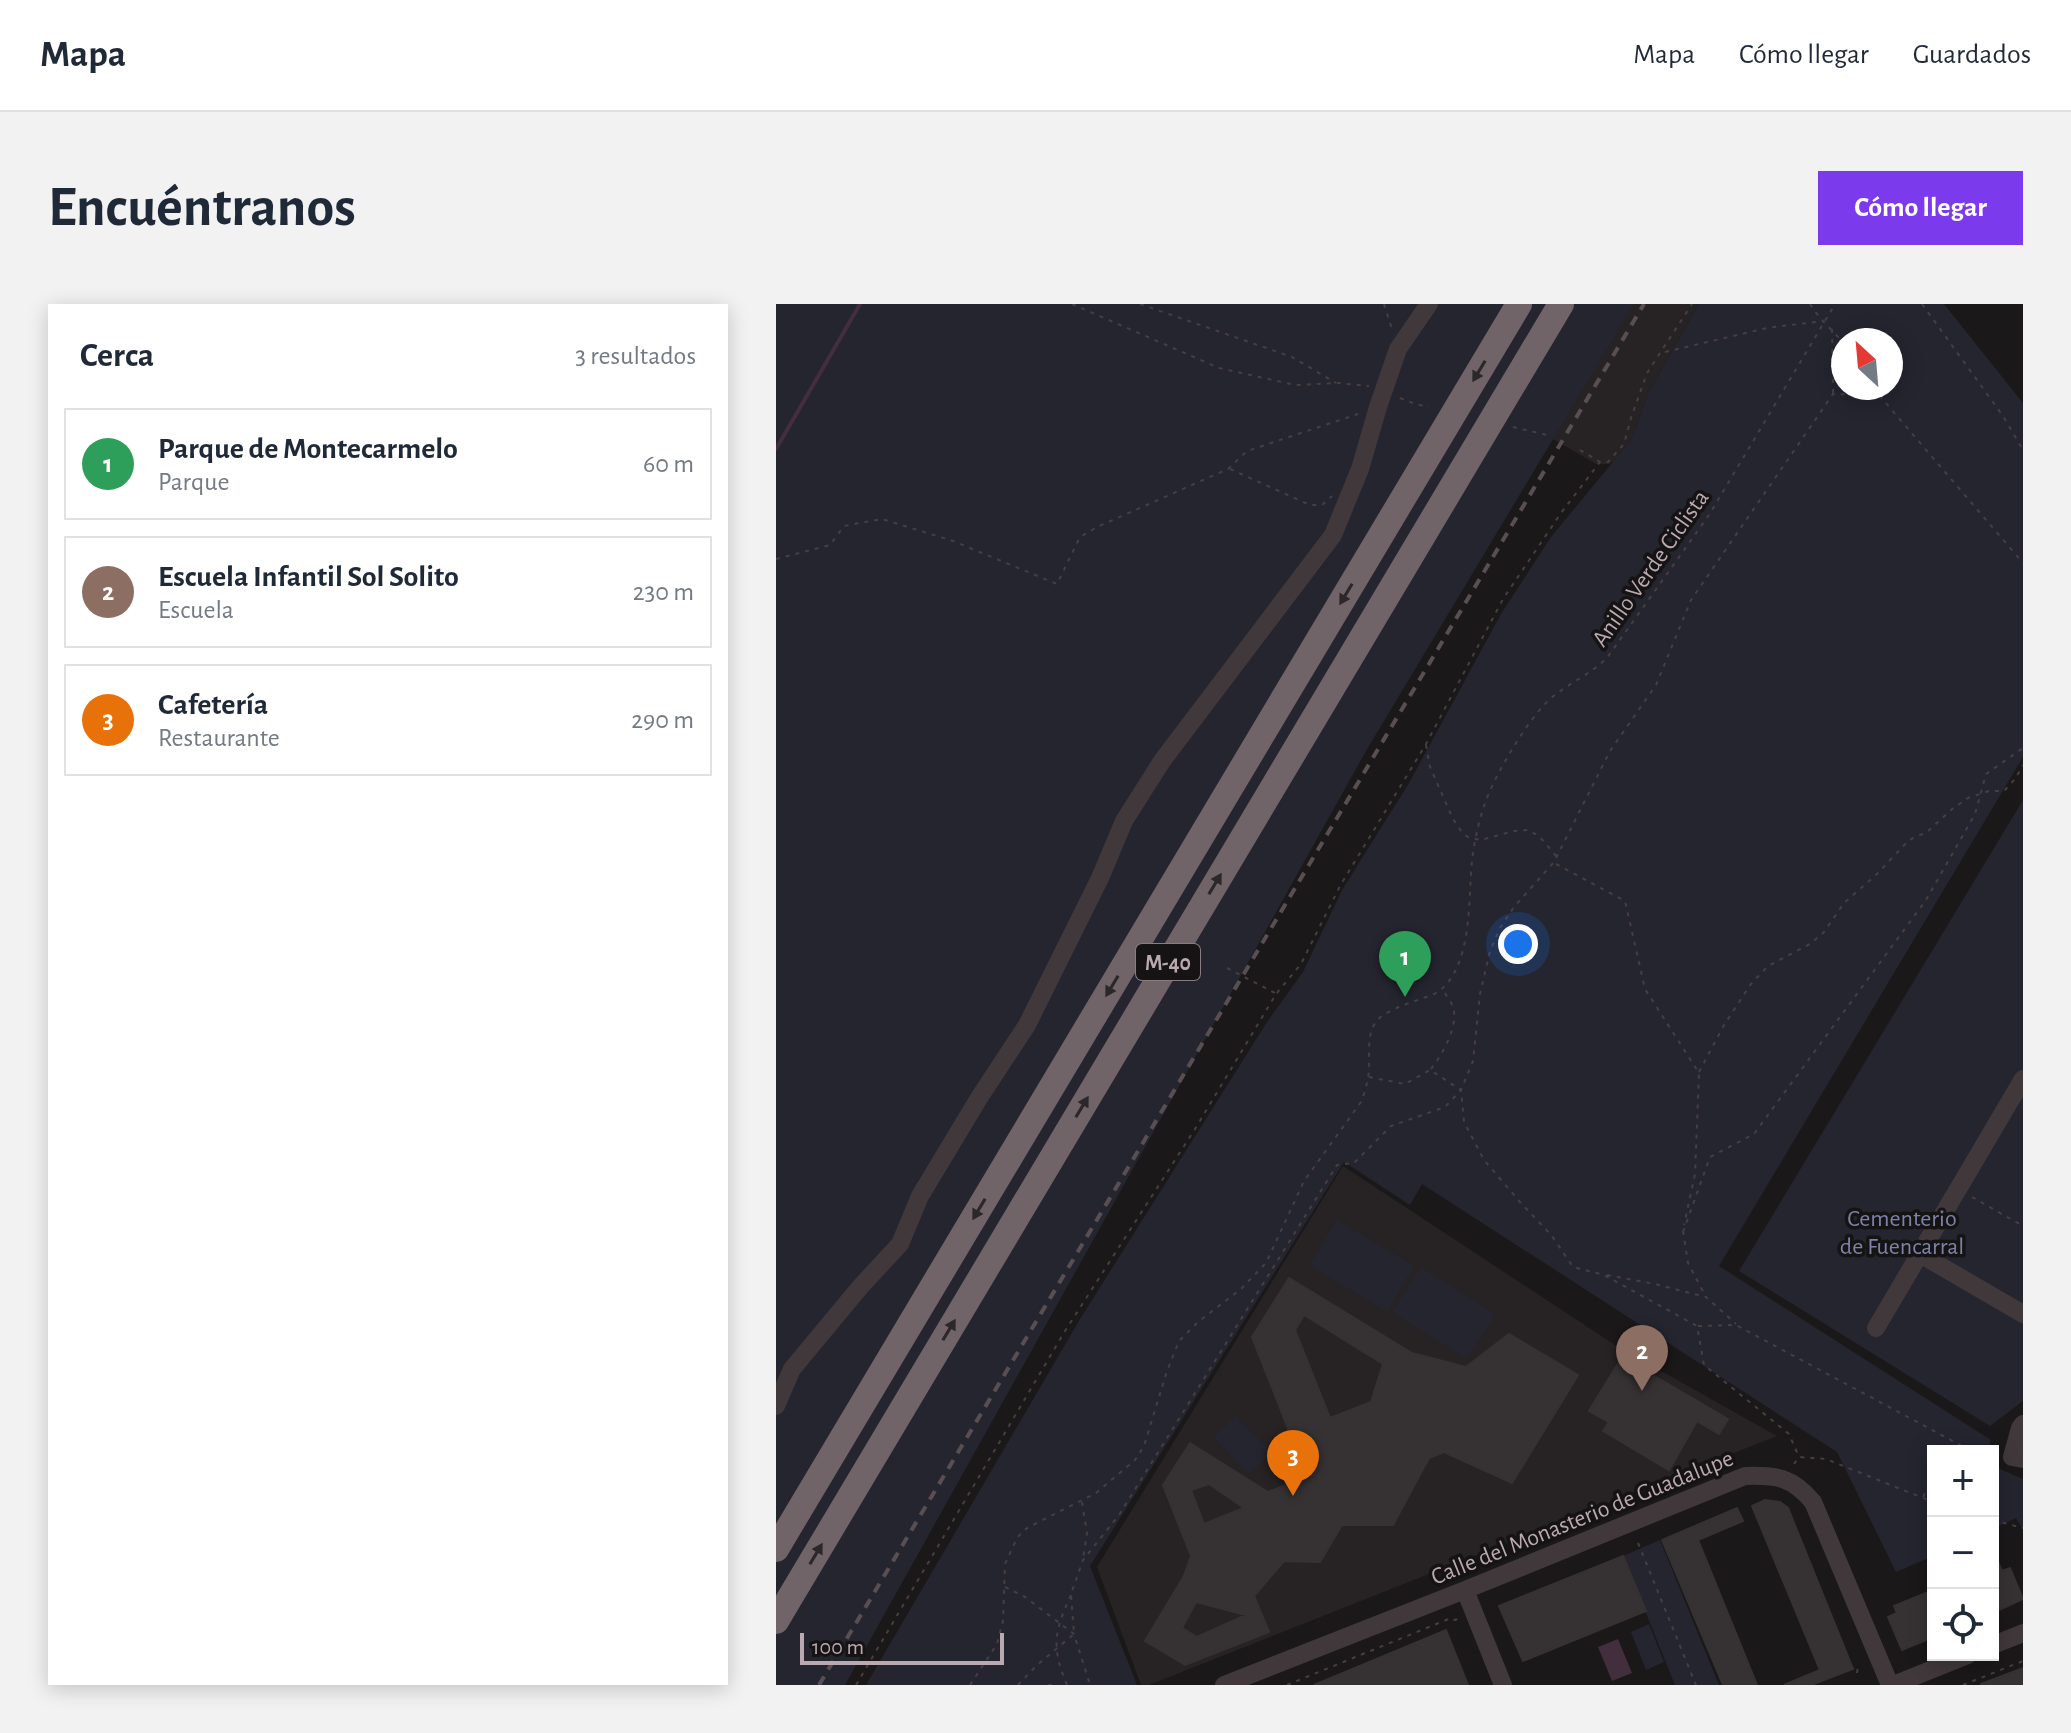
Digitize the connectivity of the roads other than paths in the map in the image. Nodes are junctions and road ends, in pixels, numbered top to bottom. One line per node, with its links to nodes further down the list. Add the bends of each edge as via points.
1 (1429, 304): 8 (street, via 1398,349 1333,535 1162,761 1124,821 1027,1025 920,1196 900,1244 792,1369)
2 (1519, 304): 11 (highway, M-40, one-way to 11)
3 (1561, 304): 13 (highway, M-40, one-way to 3)
4 (2023, 1079): 5 (street)
5 (1920, 1254): 6 (street); 7 (street)
6 (2022, 1310)
7 (1876, 1328)
8 (776, 1406)
9 (2023, 1424): 10 (street)
10 (2017, 1458)
11 (776, 1549)
12 (1465, 1590): 17 (street, Calle del Monasterio de Guadalupe); 18 (street); 19 (street, Calle del Monasterio de Guadalupe, via 1745,1476 1767,1475 1801,1488 1813,1502)
13 (776, 1621)
14 (2023, 1633): 15 (street)
15 (1999, 1643)
16 (1953, 1661): 19 (street)
17 (1224, 1685)
18 (1503, 1685)
19 (1892, 1685)

